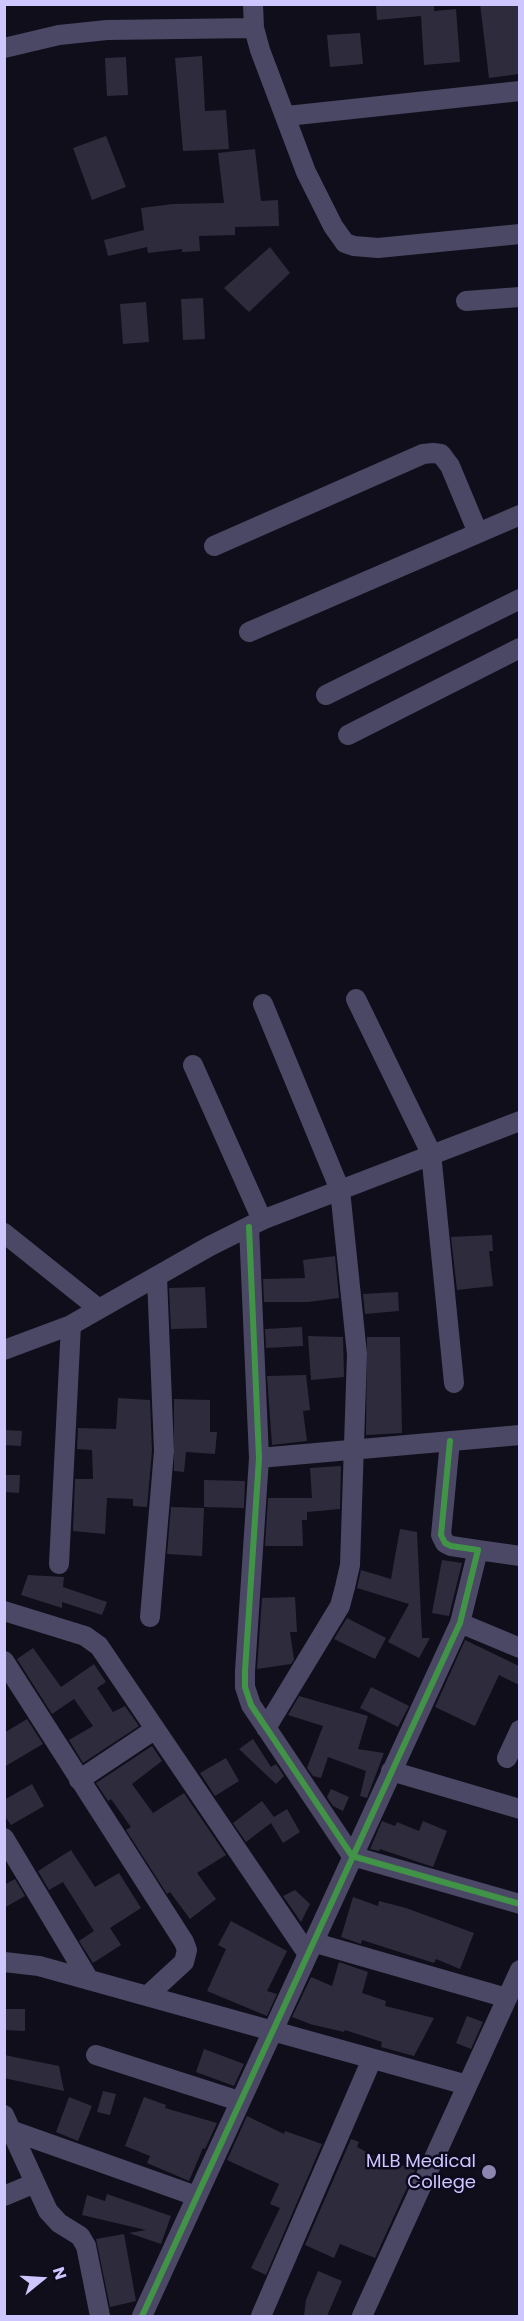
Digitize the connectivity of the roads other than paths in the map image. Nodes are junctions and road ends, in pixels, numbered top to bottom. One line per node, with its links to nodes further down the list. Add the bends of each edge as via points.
1 (253, 4): 2 (street)
2 (254, 28): 3 (street, via 107,30 59,35); 5 (street)
3 (4, 48)
4 (519, 91): 5 (street)
5 (287, 116): 6 (street, via 306,172 345,243 378,248)
6 (519, 234)
7 (519, 297): 8 (street)
8 (466, 301)
9 (519, 514): 10 (street)
10 (478, 533): 11 (street, via 450,466 441,454 433,453); 13 (street)
11 (214, 546)
12 (519, 599): 15 (street)
13 (249, 632)
14 (519, 648): 16 (street)
15 (326, 695)
16 (348, 735)
17 (356, 999): 21 (street)
18 (263, 1004): 22 (street)
19 (193, 1065): 23 (street)
20 (519, 1121): 21 (street)
21 (431, 1153): 22 (street); 29 (street)
22 (339, 1190): 23 (street); 32 (street, via 357,1354)
23 (256, 1224): 25 (street); 33 (street)
24 (4, 1233): 26 (street)
25 (157, 1277): 26 (street); 38 (street, via 164,1451)
26 (99, 1310): 27 (street)
27 (71, 1325): 28 (street); 36 (street)
28 (4, 1350)
29 (454, 1383)
30 (519, 1435): 31 (street)
31 (450, 1441): 32 (street); 34 (street, via 441,1535 451,1546)
32 (354, 1449): 33 (street); 42 (street, via 350,1565 339,1606)
33 (260, 1458): 42 (street, via 245,1687)
34 (478, 1550): 35 (street); 39 (street)
35 (519, 1556)
36 (59, 1564)
37 (4, 1611): 43 (street, via 85,1636 99,1646)
38 (150, 1617)
39 (460, 1623): 40 (street); 46 (street)
40 (519, 1648)
41 (4, 1661): 47 (street)
42 (266, 1728): 50 (street)
43 (154, 1730): 47 (street); 52 (street)
44 (519, 1730): 45 (street)
45 (507, 1758)
46 (391, 1771): 48 (street); 50 (street)
47 (80, 1780): 56 (street, via 187,1950 184,1962)
48 (519, 1809)
49 (4, 1838): 55 (street)
50 (352, 1856): 51 (street); 52 (street)
51 (519, 1905)
52 (309, 1947): 57 (street); 58 (street)
53 (4, 1962): 55 (street, via 28,1963)
54 (519, 1970): 57 (street)
55 (89, 1980): 56 (street)
56 (147, 1996): 58 (street)
57 (507, 1998): 61 (street)
58 (271, 2031): 60 (street); 62 (street)
59 (96, 2055): 62 (street)
60 (372, 2059): 61 (street); 69 (street)
61 (467, 2085): 70 (street)
62 (239, 2101): 66 (street)
63 (7, 2122): 64 (street); 66 (street)
64 (35, 2183): 65 (street); 67 (street, via 54,2219 80,2236 86,2246)
65 (4, 2196)
66 (196, 2196): 68 (street)
67 (100, 2316)
68 (142, 2316)
69 (261, 2316)
70 (362, 2316)

